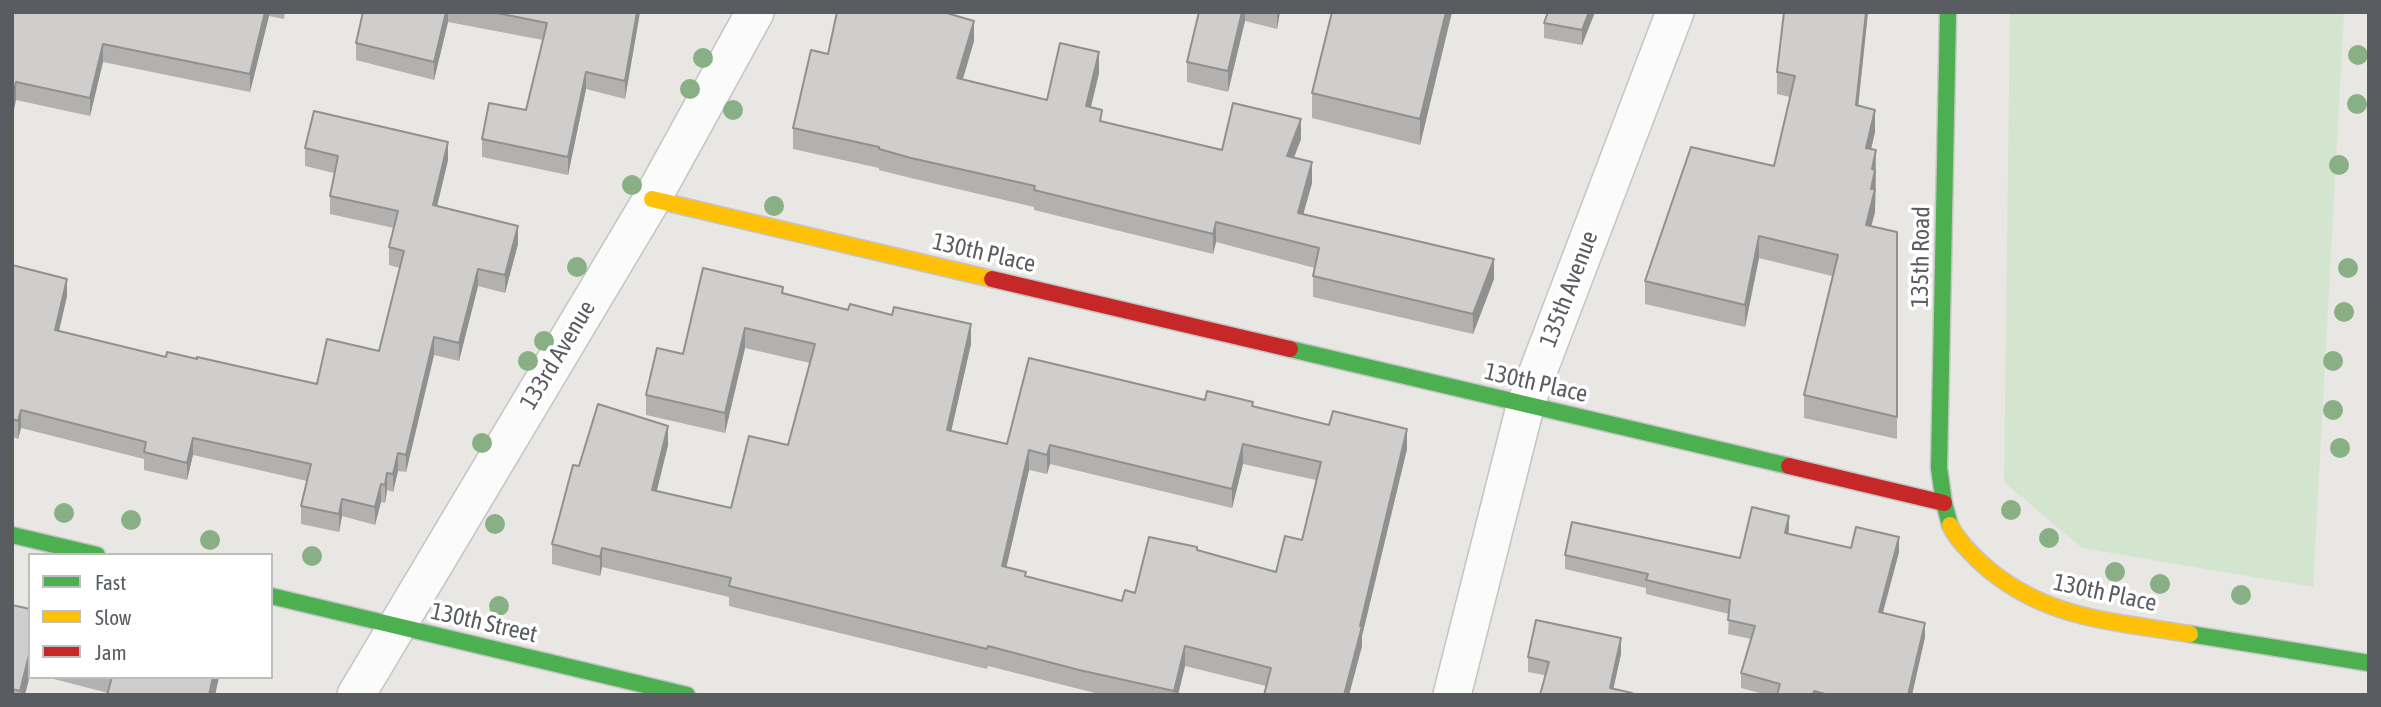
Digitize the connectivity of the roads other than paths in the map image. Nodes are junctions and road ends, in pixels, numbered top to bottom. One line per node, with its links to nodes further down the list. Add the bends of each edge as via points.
1 (755, 12): 4 (street, 133rd Avenue)
2 (1675, 12): 5 (street, 135th Avenue)
3 (1948, 12): 6 (street, 135th Road, via 1939,468)
4 (652, 199): 5 (street, 130th Place); 10 (street, 133rd Avenue)
5 (1526, 403): 6 (street, 130th Place); 14 (street, 135th Avenue)
6 (1944, 503): 11 (street, 130th Place, via 1951,528 1990,571 2013,589 2065,612)
7 (12, 535): 8 (street)
8 (88, 553)
9 (273, 596): 10 (street, 130th Street)
10 (396, 626): 12 (street, 133rd Avenue); 13 (street, 130th Street)
11 (2369, 663)
12 (356, 695)
13 (687, 695)
14 (1452, 695)

